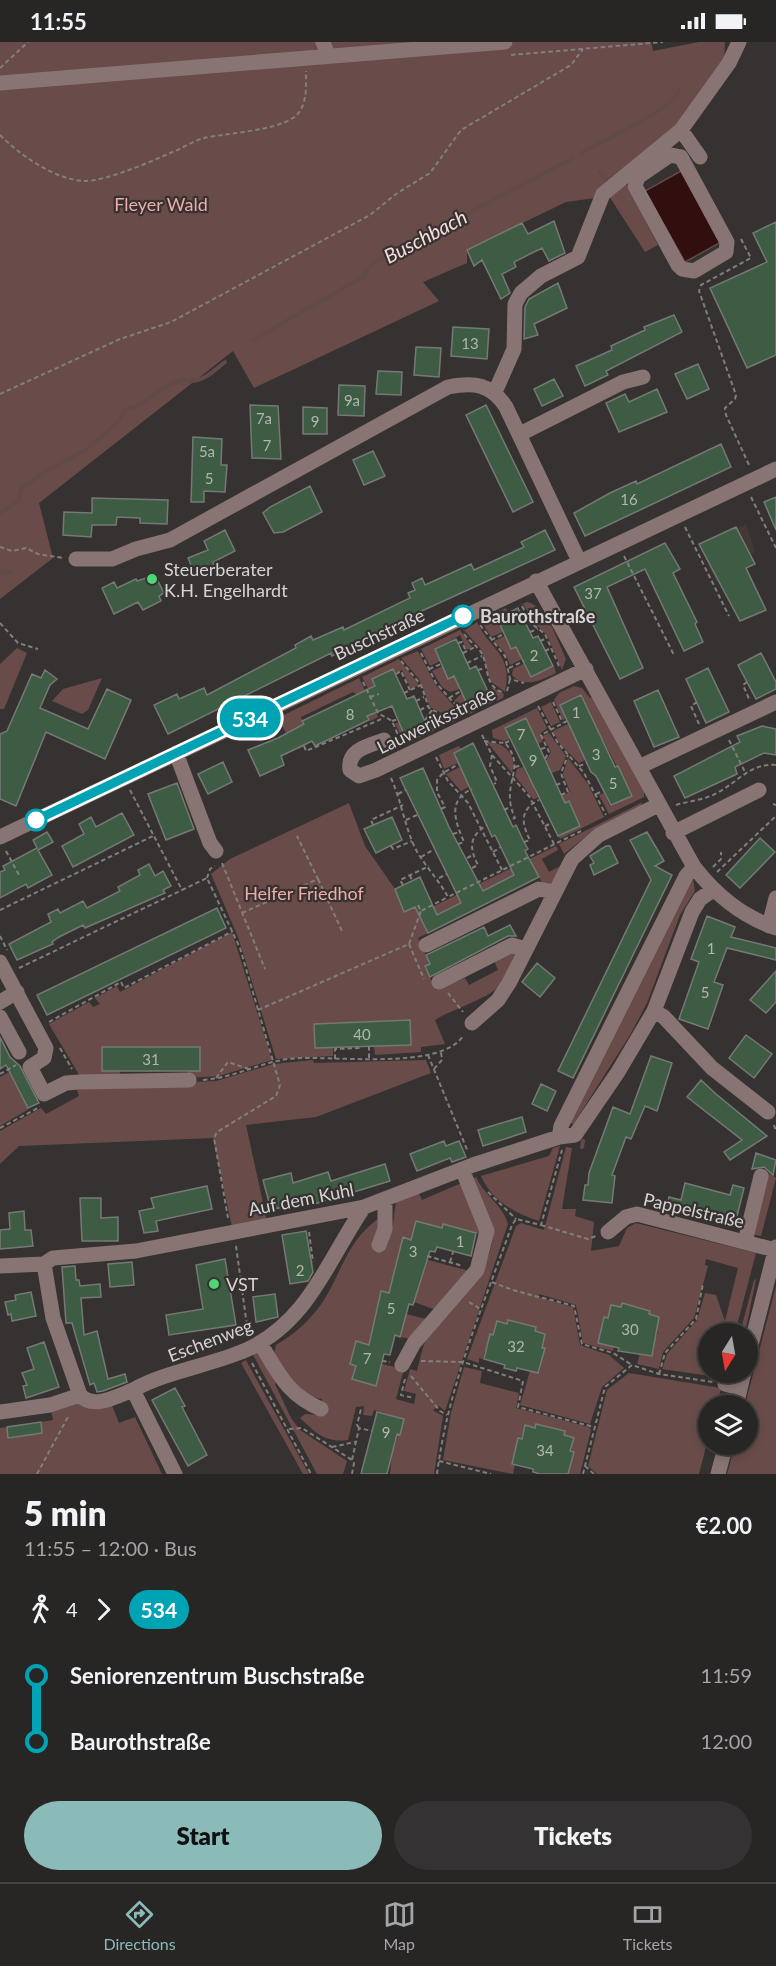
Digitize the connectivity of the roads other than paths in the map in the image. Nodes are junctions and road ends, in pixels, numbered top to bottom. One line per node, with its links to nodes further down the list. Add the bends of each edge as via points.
1 (505, 42): 3 (street)
2 (739, 42): 5 (street, via 729,63)
3 (326, 49): 4 (street)
4 (0, 83)
5 (676, 135): 6 (street); 7 (street); 9 (street, via 603,194 578,257 541,276 521,293 515,304 514,349)
6 (675, 155): 6 (street, via 638,177 635,186 678,264 682,269 694,270 721,256 727,242 685,162)
7 (700, 157)
8 (643, 377): 10 (street, via 623,382)
9 (495, 392): 10 (street); 12 (street, via 472,385 448,387 170,540 112,559)
10 (519, 434): 13 (street)
11 (776, 470): 13 (street, Buschstraße)
12 (76, 558)
13 (579, 561): 14 (street, Buschstraße)
14 (536, 581): 15 (street); 18 (street, Buschstraße)
15 (586, 669): 17 (street, Lauweriksstraße, via 359,776 350,770 355,752); 19 (street)
16 (776, 702): 19 (street)
17 (384, 740)
18 (177, 753): 23 (street, Buschstraße, via 123,777); 24 (street, via 210,843)
19 (639, 767): 21 (street)
20 (759, 790): 22 (street)
21 (660, 808): 22 (street); 27 (street, via 590,841 572,859)
22 (673, 833): 25 (street)
23 (2, 843)
24 (219, 857)
25 (704, 873): 26 (street); 42 (street, via 686,876 561,1126)
26 (712, 890): 29 (street, via 742,913); 36 (street, Auf dem Kuhl, via 692,912)
27 (554, 892): 30 (street, via 539,889); 31 (street)
28 (776, 898): 29 (street)
29 (772, 927)
30 (426, 945)
31 (525, 949): 33 (street, via 512,945); 38 (street, via 498,1000)
32 (3, 968): 34 (street)
33 (439, 982)
34 (17, 992): 35 (street); 40 (street, via 46,1048 44,1058 30,1067 44,1094 66,1083)
35 (0, 1002)
36 (654, 1011): 41 (street, via 712,1068); 42 (street, Auf dem Kuhl, via 579,1131)
37 (0, 1017): 39 (street)
38 (472, 1023)
39 (19, 1052)
40 (189, 1080)
41 (768, 1112)
42 (562, 1137): 43 (street, Auf dem Kuhl)
43 (468, 1167): 45 (street, Auf dem Kuhl); 55 (street, via 487,1231 477,1270 414,1343)
44 (761, 1176): 48 (street)
45 (385, 1200): 46 (street, Auf dem Kuhl); 49 (street, via 385,1230)
46 (364, 1207): 51 (street, Auf dem Kuhl, via 136,1251 53,1258); 54 (street, Eschenweg, via 304,1306)
47 (608, 1232): 48 (street, Pappelstraße, via 626,1217 637,1214)
48 (745, 1242): 50 (street, Pappelstraße)
49 (379, 1245)
50 (776, 1248): 53 (street, Pappelstraße)
51 (44, 1264): 52 (street, Auf dem Kuhl); 61 (street, via 53,1318)
52 (0, 1266)
53 (757, 1323)
54 (252, 1347): 59 (street, Eschenweg); 62 (street, via 290,1390)
55 (404, 1361)
56 (741, 1383): 58 (street)
57 (725, 1384): 58 (street)
58 (740, 1388): 60 (street)
59 (133, 1390): 61 (street, via 95,1403); 65 (street)
60 (738, 1395)
61 (76, 1396): 63 (street, via 50,1405)
62 (321, 1409)
63 (0, 1412)
64 (723, 1455): 66 (street)
65 (175, 1474)
66 (718, 1474)

